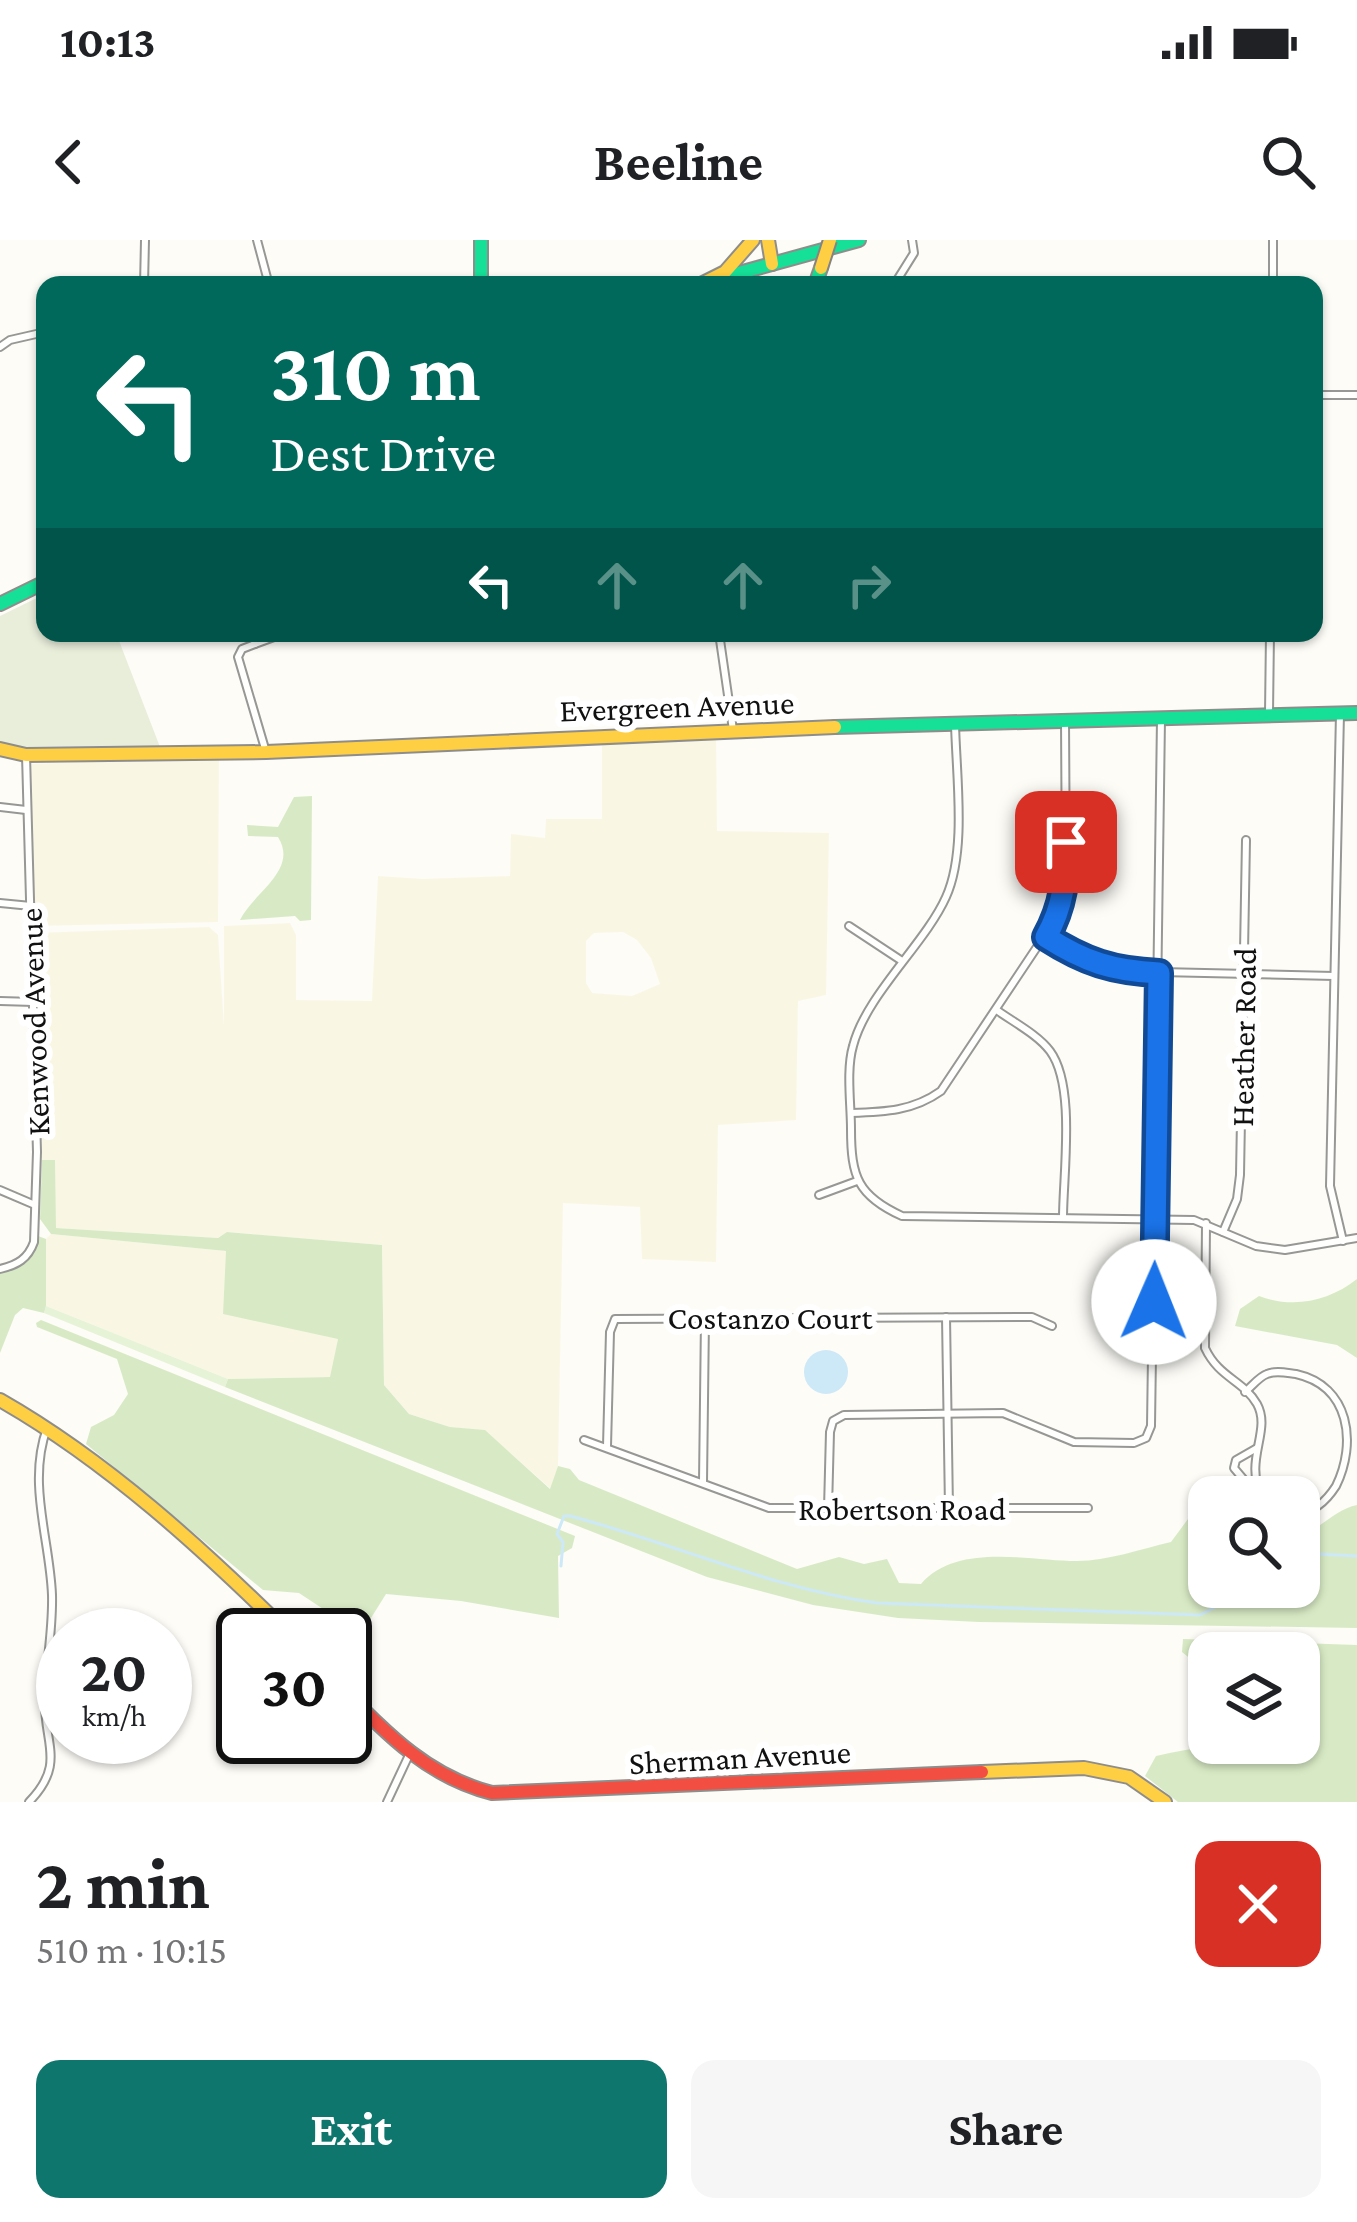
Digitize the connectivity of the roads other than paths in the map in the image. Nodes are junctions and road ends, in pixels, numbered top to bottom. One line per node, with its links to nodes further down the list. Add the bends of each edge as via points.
1 (145, 240): 11 (street)
2 (257, 240): 12 (street)
3 (481, 240): 13 (main road)
4 (753, 240): 14 (main road)
5 (768, 240): 10 (main road)
6 (830, 240): 16 (main road, bridge)
7 (859, 240): 10 (main road)
8 (912, 240): 17 (street, via 914,253)
9 (1273, 240): 18 (street)
10 (772, 264): 15 (main road)
11 (144, 276)
12 (266, 276)
13 (482, 276)
14 (716, 276)
15 (731, 276)
16 (818, 276)
17 (900, 276)
18 (1273, 276)
19 (36, 334): 20 (street)
20 (0, 347)
21 (1323, 395): 22 (street)
22 (1357, 395)
23 (36, 586): 24 (main road)
24 (0, 604)
25 (260, 642): 28 (street)
26 (720, 642): 35 (street)
27 (1270, 642): 31 (street)
28 (255, 644): 37 (street, via 238,657)
29 (1340, 713): 30 (main road, Evergreen Avenue); 31 (main road, Evergreen Avenue); 49 (street)
30 (1357, 713)
31 (1268, 715): 32 (main road, Evergreen Avenue)
32 (1161, 718): 33 (main road, Evergreen Avenue); 47 (street)
33 (1065, 720): 34 (main road, Evergreen Avenue); 45 (street, via 1066,882)
34 (955, 723): 35 (main road, Evergreen Avenue); 46 (street, via 956,866 946,900)
35 (733, 730): 37 (main road, Evergreen Avenue)
36 (0, 749): 38 (main road, Evergreen Avenue)
37 (266, 752): 38 (main road, Evergreen Avenue)
38 (26, 755): 40 (street, Kenwood Avenue)
39 (0, 808): 40 (street)
40 (26, 810): 43 (street, Kenwood Avenue)
41 (1246, 840): 48 (street, Heather Road)
42 (0, 903): 43 (street)
43 (31, 906): 51 (street, Kenwood Avenue)
44 (849, 926): 46 (street)
45 (1046, 937): 47 (street, via 1083,961); 52 (street)
46 (902, 961): 53 (street, via 853,1046)
47 (1159, 973): 48 (street); 59 (street)
48 (1246, 974): 49 (street); 61 (street, Heather Road, via 1240,1175)
49 (1334, 976): 63 (street, via 1330,1186)
50 (0, 1001): 51 (street)
51 (34, 1003): 57 (street, Kenwood Avenue)
52 (998, 1011): 53 (street, via 923,1104); 58 (street, via 1047,1046 1058,1064)
53 (851, 1113): 54 (street)
54 (857, 1180): 56 (street); 58 (street, via 873,1203 902,1216)
55 (0, 1190): 57 (street)
56 (819, 1195)
57 (35, 1206): 64 (street, Kenwood Avenue, via 29,1254)
58 (1063, 1218): 59 (street)
59 (1155, 1220): 60 (street); 70 (street, via 1146,1438 1074,1442 1003,1413)
60 (1206, 1223): 61 (street); 68 (street, via 1205,1348 1213,1366)
61 (1223, 1232): 63 (street, via 1285,1250)
62 (1357, 1238): 63 (street)
63 (1343, 1240)
64 (0, 1269)
65 (946, 1317): 66 (street, Costanzo Court); 67 (street, Costanzo Court, via 1032,1317); 70 (street)
66 (704, 1318): 74 (street, Costanzo Court, via 615,1319); 78 (street)
67 (1052, 1326)
68 (1245, 1392): 71 (street, via 1265,1374 1304,1376 1340,1402); 75 (street, via 1258,1405)
69 (0, 1400): 72 (main road)
70 (947, 1413): 81 (street, via 832,1421); 82 (street)
71 (1354, 1427): 79 (street, via 1343,1475)
72 (47, 1428): 83 (main road); 87 (street, via 39,1496 52,1589 45,1705 52,1758)
73 (584, 1440): 74 (street, Robertson Road)
74 (607, 1446): 78 (street, Robertson Road)
75 (1257, 1448): 76 (street, via 1236,1460); 77 (street)
76 (1241, 1476)
77 (1254, 1476)
78 (703, 1482): 81 (street, Robertson Road, via 769,1508)
79 (1320, 1504)
80 (1088, 1508): 82 (street, Robertson Road)
81 (828, 1509): 82 (street, Robertson Road)
82 (949, 1509)
83 (261, 1608)
84 (372, 1717): 85 (main road, Sherman Avenue)
85 (409, 1755): 86 (main road, Sherman Avenue); 88 (street)
86 (491, 1798): 89 (main road, Sherman Avenue, via 1084,1768 1129,1778)
87 (29, 1802)
88 (387, 1802)
89 (1165, 1802)

